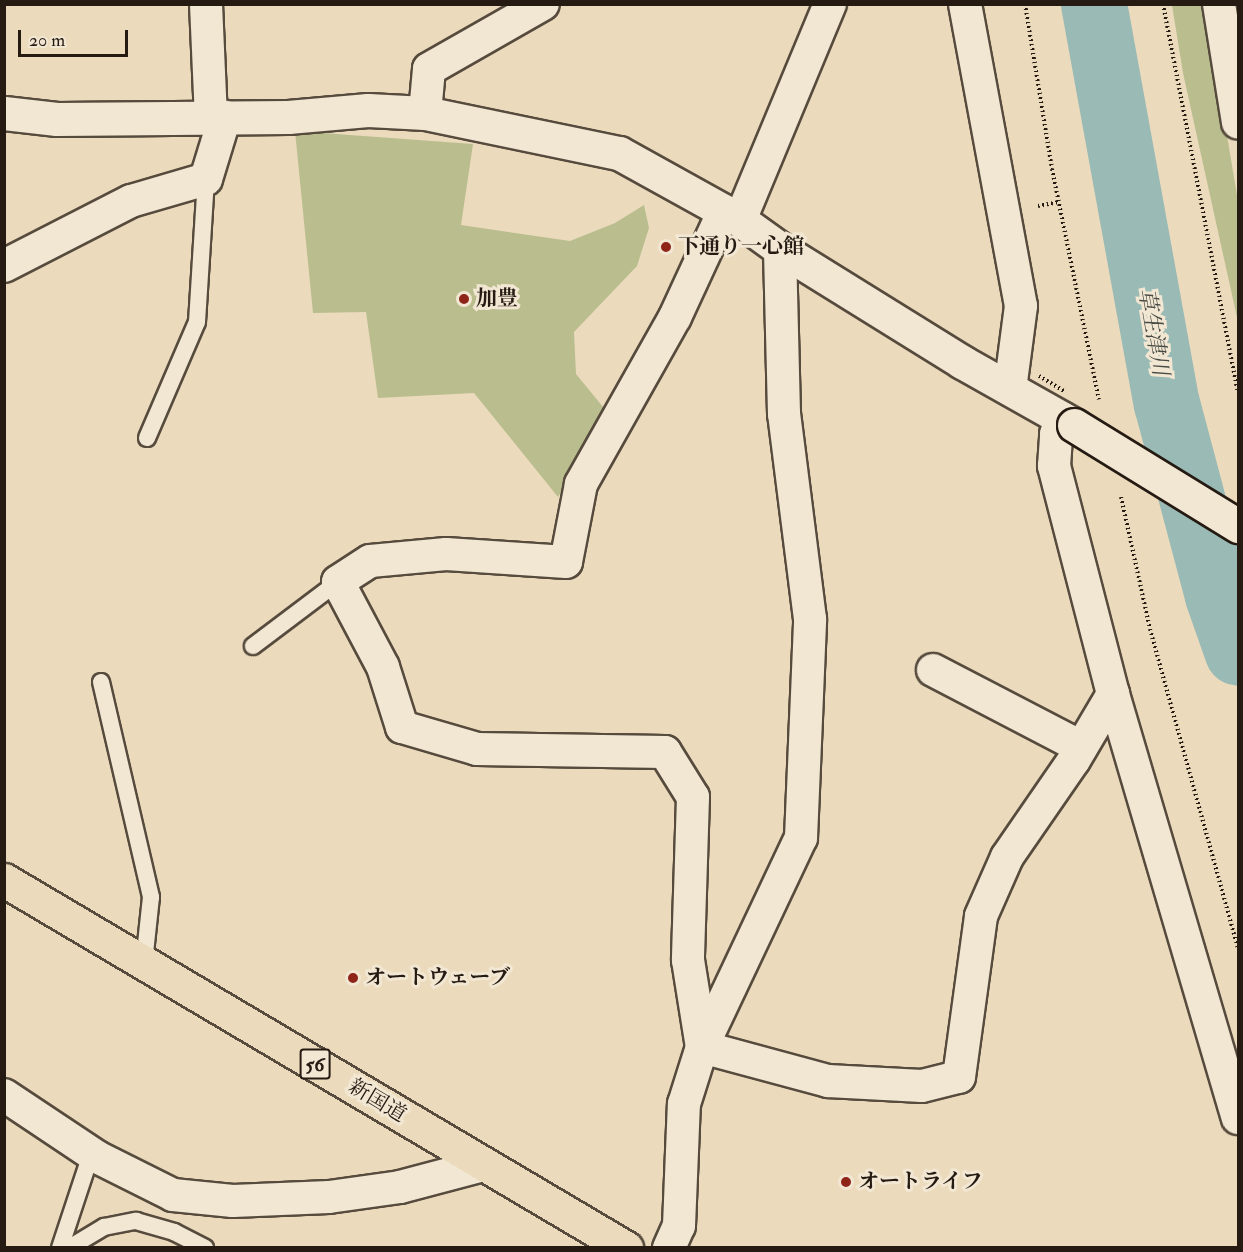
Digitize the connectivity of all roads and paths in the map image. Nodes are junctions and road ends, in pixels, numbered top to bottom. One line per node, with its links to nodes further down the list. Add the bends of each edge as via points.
1 (206, 4): 9 (street)
2 (543, 4): 8 (street, via 429,69)
3 (830, 4): 12 (street)
4 (965, 4): 17 (street, via 1021,306)
5 (1163, 4): 16 (path)
6 (1219, 4): 10 (street)
7 (4, 113): 9 (street, via 57,119)
8 (425, 113): 9 (street, via 368,110); 12 (street, via 619,153)
9 (218, 117): 11 (street)
10 (1239, 122)
11 (206, 179): 14 (street, via 131,201); 20 (lane, via 197,322)
12 (732, 216): 13 (street); 22 (street, via 581,484 566,562 446,554 370,561)
13 (780, 249): 17 (street); 30 (street, via 784,414 810,620 801,838)
14 (4, 266)
15 (1239, 339): 16 (path)
16 (1230, 340): 18 (path)
17 (1010, 389): 19 (street)
18 (1239, 392)
19 (1068, 422): 21 (street, bridge); 26 (street, via 1056,434 1054,466)
20 (147, 438)
21 (1239, 526)
22 (338, 582): 23 (lane); 30 (street, via 383,667 402,727 477,749 665,752 693,797 688,960)
23 (253, 646)
24 (933, 670): 27 (street)
25 (101, 682): 29 (lane, via 151,897)
26 (1113, 694): 27 (street); 32 (street)
27 (1081, 747): 30 (street, via 1007,857 981,916 959,1077 921,1086 828,1081)
28 (4, 879): 29 (main road, 新国道 / 56)
29 (144, 962): 34 (main road, 新国道 / 56)
30 (702, 1047): 39 (street, via 684,1104 679,1226)
31 (6, 1102): 33 (street)
32 (1239, 1118)
33 (91, 1154): 34 (street, via 173,1195 233,1201 330,1197 400,1187); 35 (lane)
34 (483, 1165): 38 (main road, 新国道 / 56)
35 (60, 1248)
36 (69, 1248): 37 (lane, via 105,1227 136,1221 174,1232)
37 (205, 1248)
38 (626, 1248)
39 (669, 1248)

